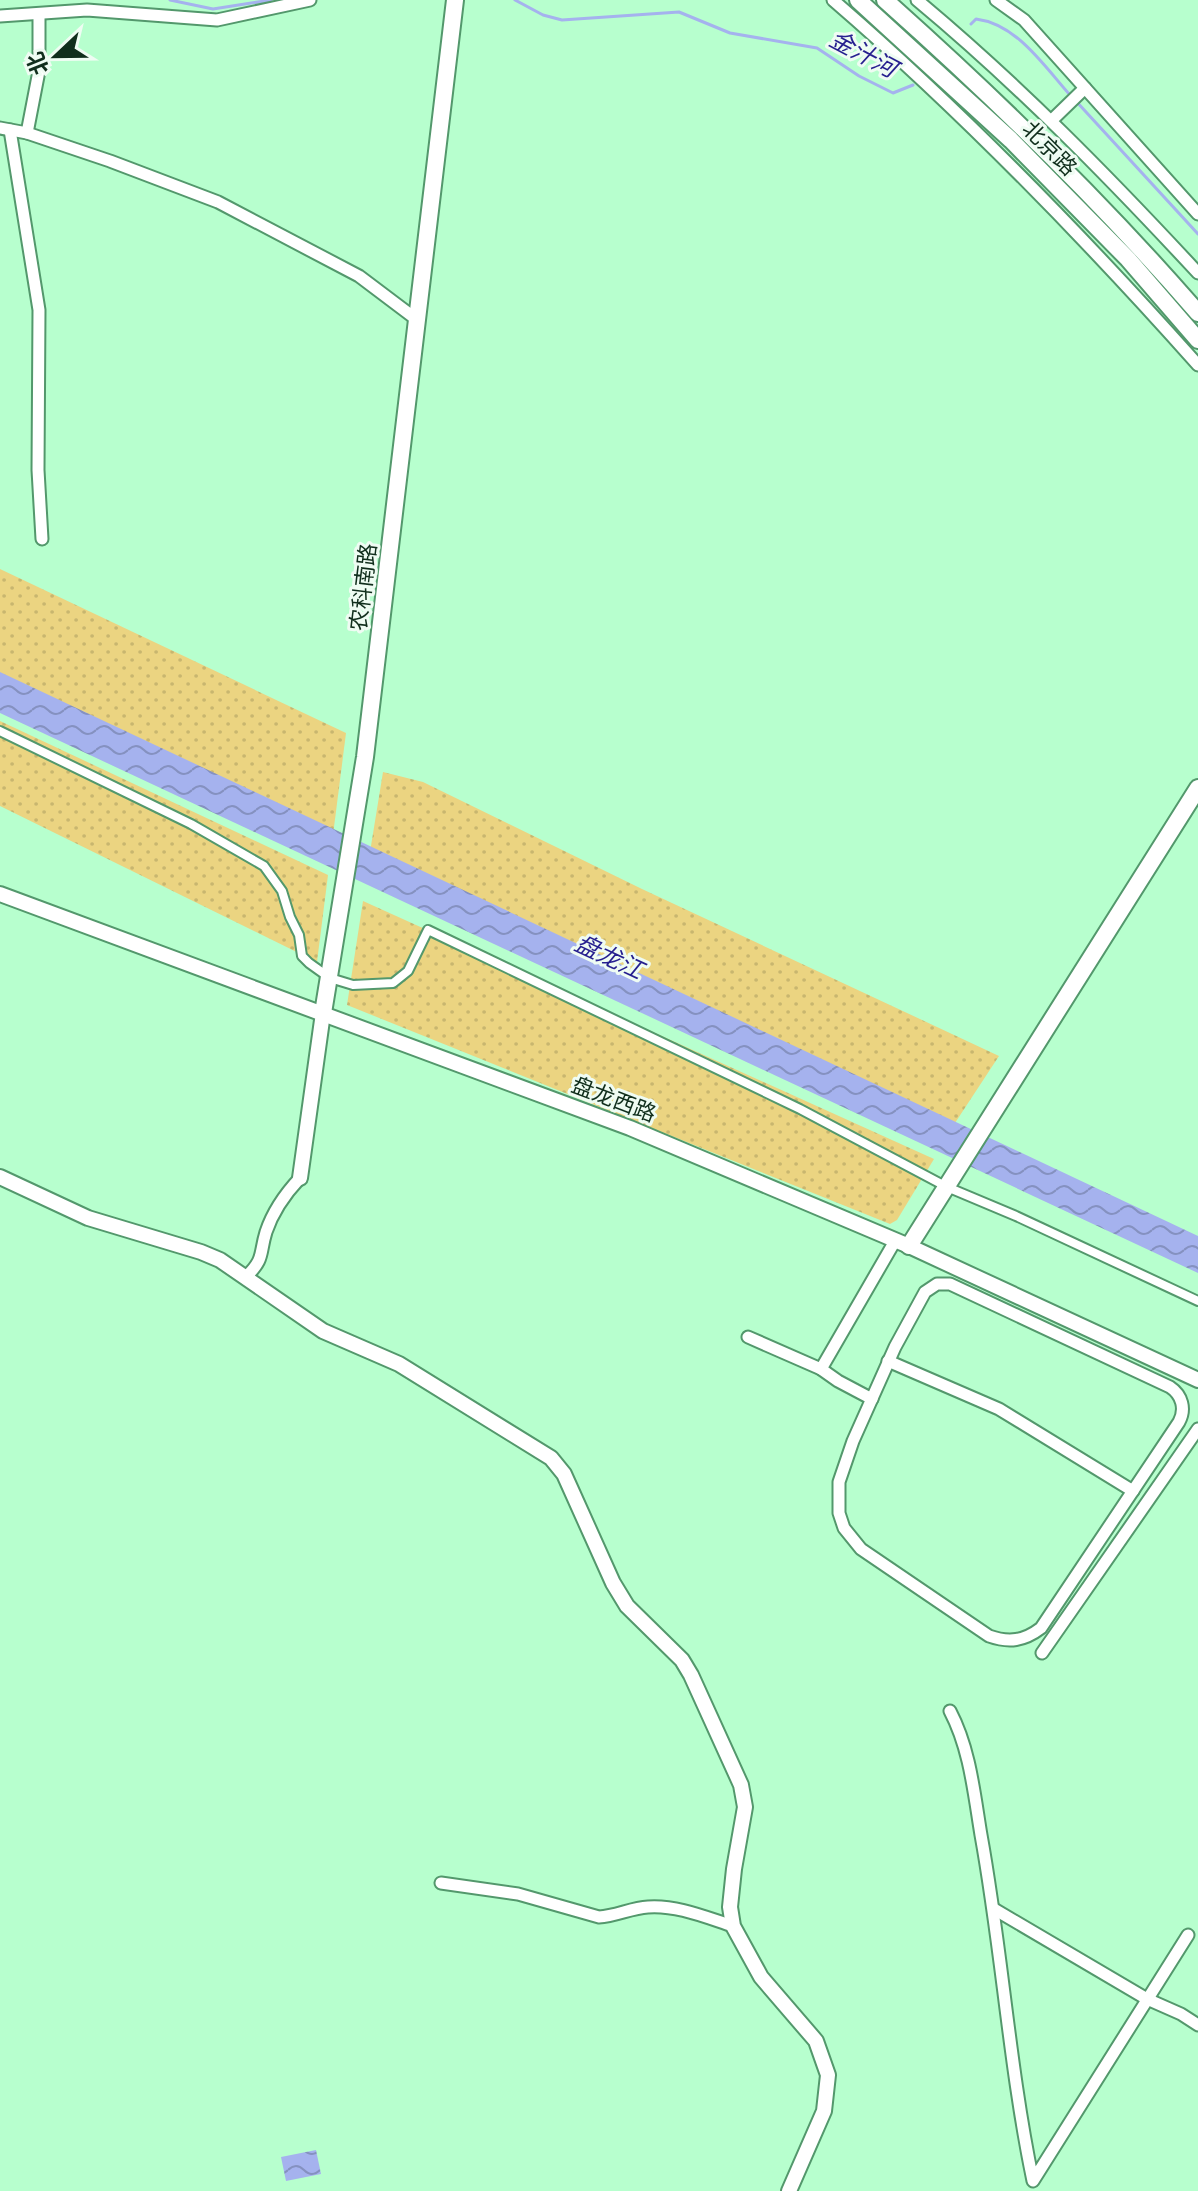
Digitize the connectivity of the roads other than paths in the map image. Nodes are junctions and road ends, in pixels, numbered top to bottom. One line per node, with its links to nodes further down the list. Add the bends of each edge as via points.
1 (310, 0): 8 (street, via 217,20 99,10)
2 (455, 0): 17 (main road, 农科南路)
3 (833, 0): 19 (street, via 1001,153)
4 (858, 0): 18 (main road, 北京路, via 1011,140 1128,259)
5 (885, 0): 16 (main road, 北京路, via 1024,128)
6 (917, 0): 11 (street)
7 (996, 0): 10 (street, via 1024,20)
8 (39, 14): 9 (street); 13 (street, via 39,71)
9 (0, 16)
10 (1081, 91): 11 (street); 14 (street)
11 (1052, 120): 15 (street)
12 (5, 129): 13 (street); 20 (street, via 39,310)
13 (27, 133): 17 (street, via 218,202 359,276)
14 (1198, 214)
15 (1198, 273)
16 (1198, 313)
17 (416, 319): 24 (main road, 农科南路, via 357,815)
18 (1198, 340)
19 (1198, 365)
20 (42, 539)
21 (0, 731): 24 (street, via 191,824 264,866 282,891 302,956)
22 (1198, 788): 28 (main road)
23 (0, 894): 25 (street, 盘龙西路)
24 (330, 978): 25 (main road, 农科南路); 28 (street, via 353,985 393,983 408,971 428,930 800,1109)
25 (323, 1013): 27 (street, 农科南路); 29 (street, 盘龙西路, via 630,1128)
26 (0, 1177): 30 (street, via 88,1218 201,1252)
27 (300, 1178): 30 (street, via 284,1195 266,1233 262,1258)
28 (947, 1187): 29 (main road); 31 (street)
29 (902, 1244): 34 (street); 35 (street, 盘龙西路)
30 (246, 1277): 43 (street, via 323,1331 399,1364 480,1412 551,1458 564,1474 613,1583 627,1606 682,1660 741,1785 745,1807 730,1907)
31 (1198, 1301)
32 (748, 1337): 34 (street)
33 (888, 1361): 36 (street); 38 (street, via 999,1409); 38 (street, via 925,1292 943,1283 1170,1387 1179,1396 1182,1417)
34 (821, 1369): 36 (street)
35 (1198, 1380)
36 (872, 1399): 38 (street, via 839,1482 844,1528 884,1567 1002,1641 1023,1639 1041,1628)
37 (1198, 1429): 39 (street)
38 (1133, 1491)
39 (1042, 1653)
40 (950, 1711): 42 (street, via 965,1747)
41 (441, 1883): 43 (street, via 518,1894 599,1917 669,1906)
42 (994, 1909): 45 (street); 47 (street)
43 (733, 1926): 48 (street, via 761,1977 816,2041 828,2075 824,2111)
44 (1188, 1935): 45 (street)
45 (1147, 1999): 46 (street); 47 (street)
46 (1198, 2025)
47 (1030, 2186)
48 (789, 2191)

